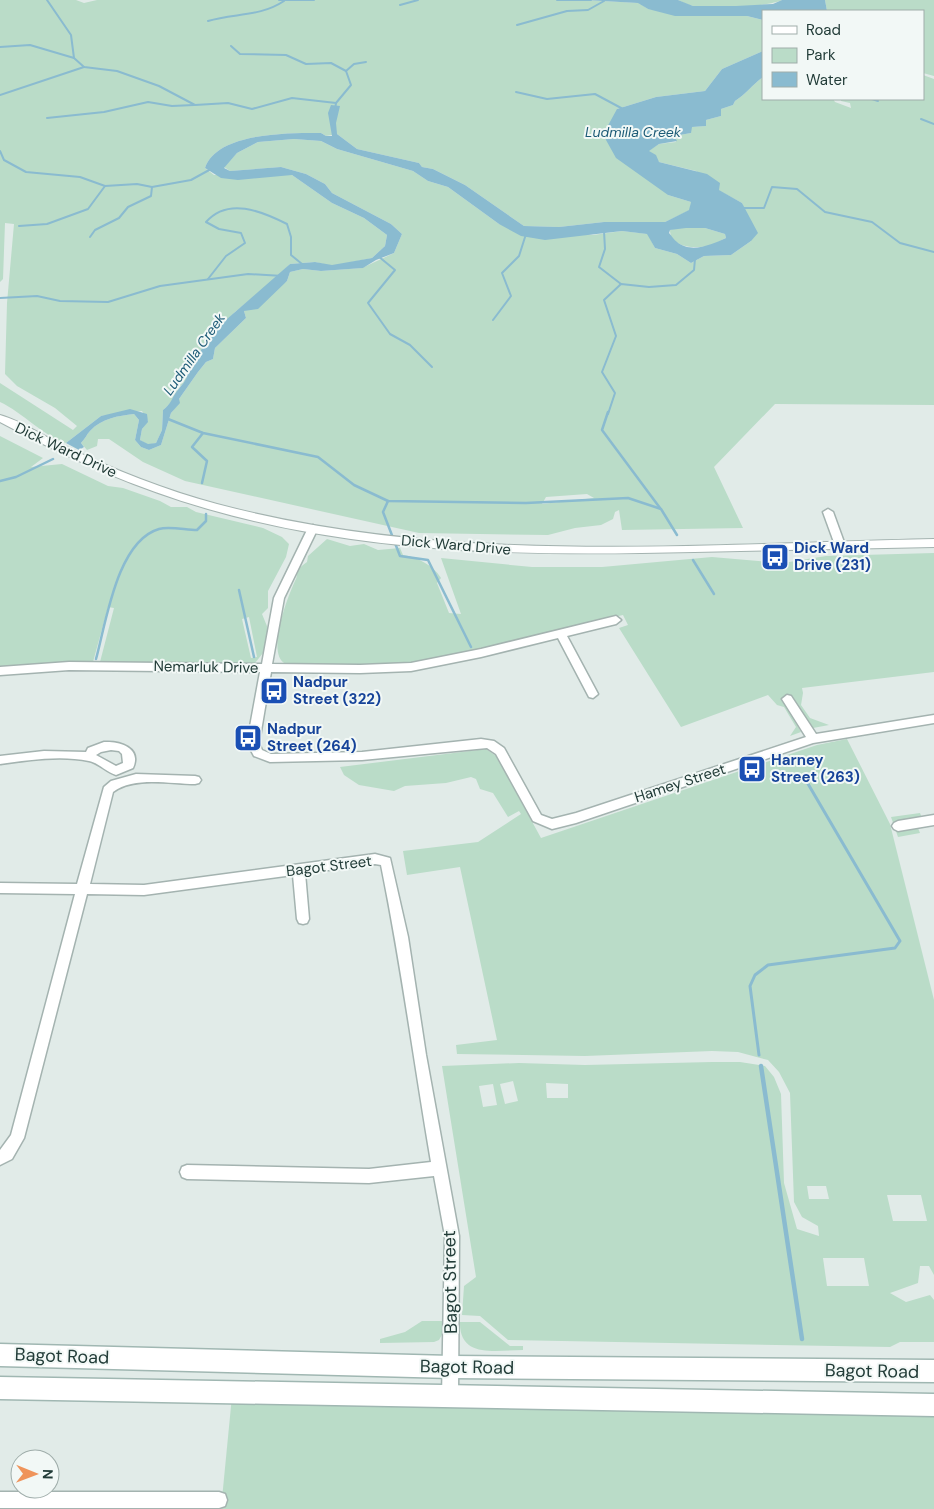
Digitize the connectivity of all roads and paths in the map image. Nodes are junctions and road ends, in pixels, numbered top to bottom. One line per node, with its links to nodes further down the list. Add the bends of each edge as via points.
1 (0, 418): 3 (street, Dick Ward Drive, via 55,448 168,493)
2 (828, 512): 5 (street)
3 (313, 528): 5 (street, Dick Ward Drive, via 515,550); 8 (street, via 279,598)
4 (934, 543): 5 (street, Dick Ward Drive)
5 (840, 545)
6 (616, 620): 7 (street, Nemarluk Drive)
7 (561, 634): 8 (street, Nemarluk Drive, via 411,667); 10 (street)
8 (266, 668): 9 (street, Nemarluk Drive, via 69,666); 13 (street, Hamey Street, via 253,743 263,756 328,758 481,742 490,744 500,751 531,810 544,823 568,821)
9 (0, 671)
10 (592, 694)
11 (786, 699): 13 (street)
12 (934, 720): 13 (street, Hamey Street)
13 (813, 739)
14 (90, 757): 15 (street)
15 (0, 760)
16 (195, 780): 21 (street, via 127,780 112,786 105,800)
17 (934, 820): 18 (street)
18 (898, 826)
19 (299, 870): 21 (street, Bagot Street, via 144,890); 22 (street); 24 (street, Bagot Street, via 375,859 388,864)
20 (0, 888): 21 (street, Bagot Street)
21 (80, 889): 23 (street, via 17,1138 7,1154)
22 (304, 919)
23 (0, 1158)
24 (439, 1168): 25 (street, via 369,1176); 27 (street, Bagot Street, via 452,1236)
25 (187, 1172)
26 (0, 1355): 27 (main road, Bagot Road)
27 (451, 1367): 28 (main road, Bagot Road); 30 (street, Bagot Street)
28 (934, 1371)
29 (0, 1388): 30 (main road, Bagot Road)
30 (450, 1398): 31 (main road, Bagot Road)
31 (934, 1405)
32 (0, 1500): 33 (street)
33 (219, 1500)

